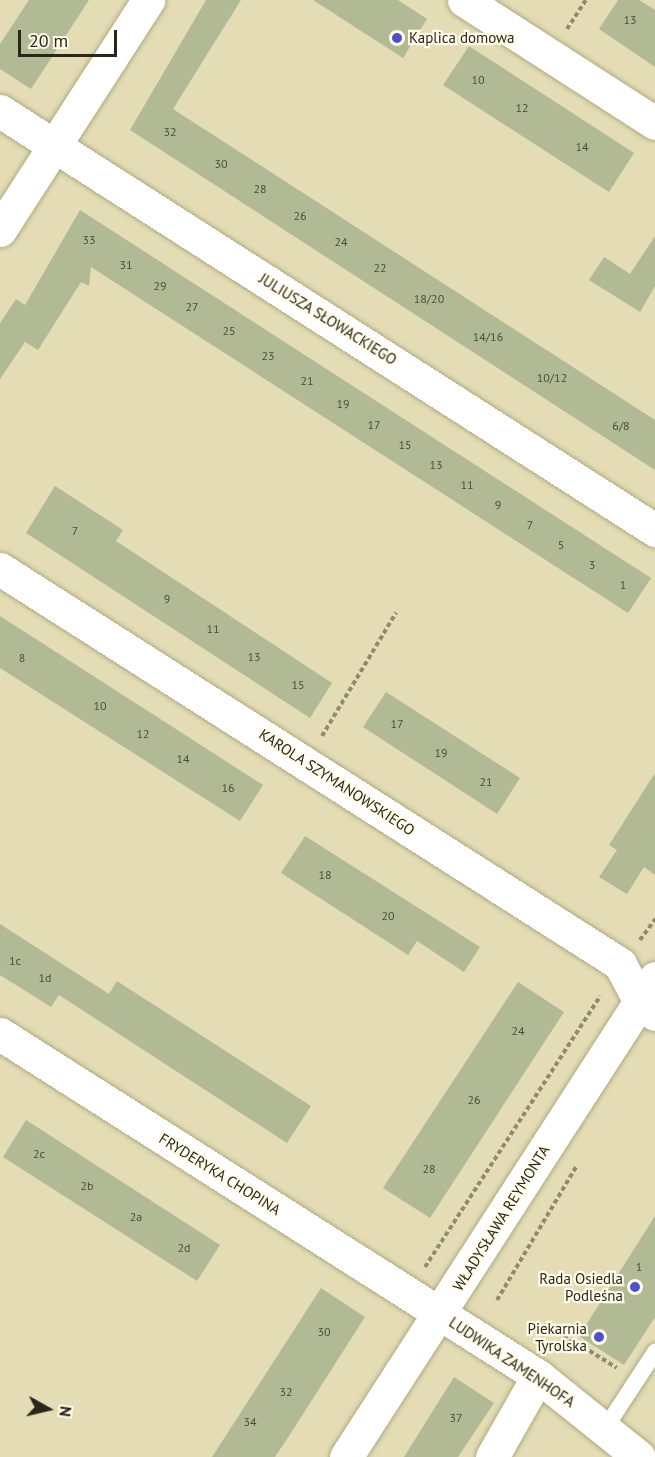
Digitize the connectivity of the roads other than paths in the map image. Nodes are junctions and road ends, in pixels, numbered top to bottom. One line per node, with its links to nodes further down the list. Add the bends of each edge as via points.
1 (148, 0): 5 (street)
2 (464, 0): 4 (street)
3 (0, 111): 5 (street, JULIUSZA SŁOWACKIEGO)
4 (655, 123)
5 (56, 147): 6 (street); 7 (street, JULIUSZA SŁOWACKIEGO)
6 (0, 230)
7 (655, 530)
8 (0, 569): 9 (street, KAROLA SZYMANOWSKIEGO, via 620,964)
9 (650, 998): 11 (street, WŁADYSŁAWA REYMONTA)
10 (0, 1034): 11 (street, FRYDERYKA CHOPINA)
11 (439, 1314): 13 (street, LUDWIKA ZAMENHOFA); 15 (street, WŁADYSŁAWA REYMONTA)
12 (655, 1352): 14 (lane)
13 (538, 1376): 14 (street, LUDWIKA ZAMENHOFA); 16 (street)
14 (606, 1427): 17 (street, LUDWIKA ZAMENHOFA)
15 (345, 1457)
16 (492, 1457)
17 (639, 1457)

